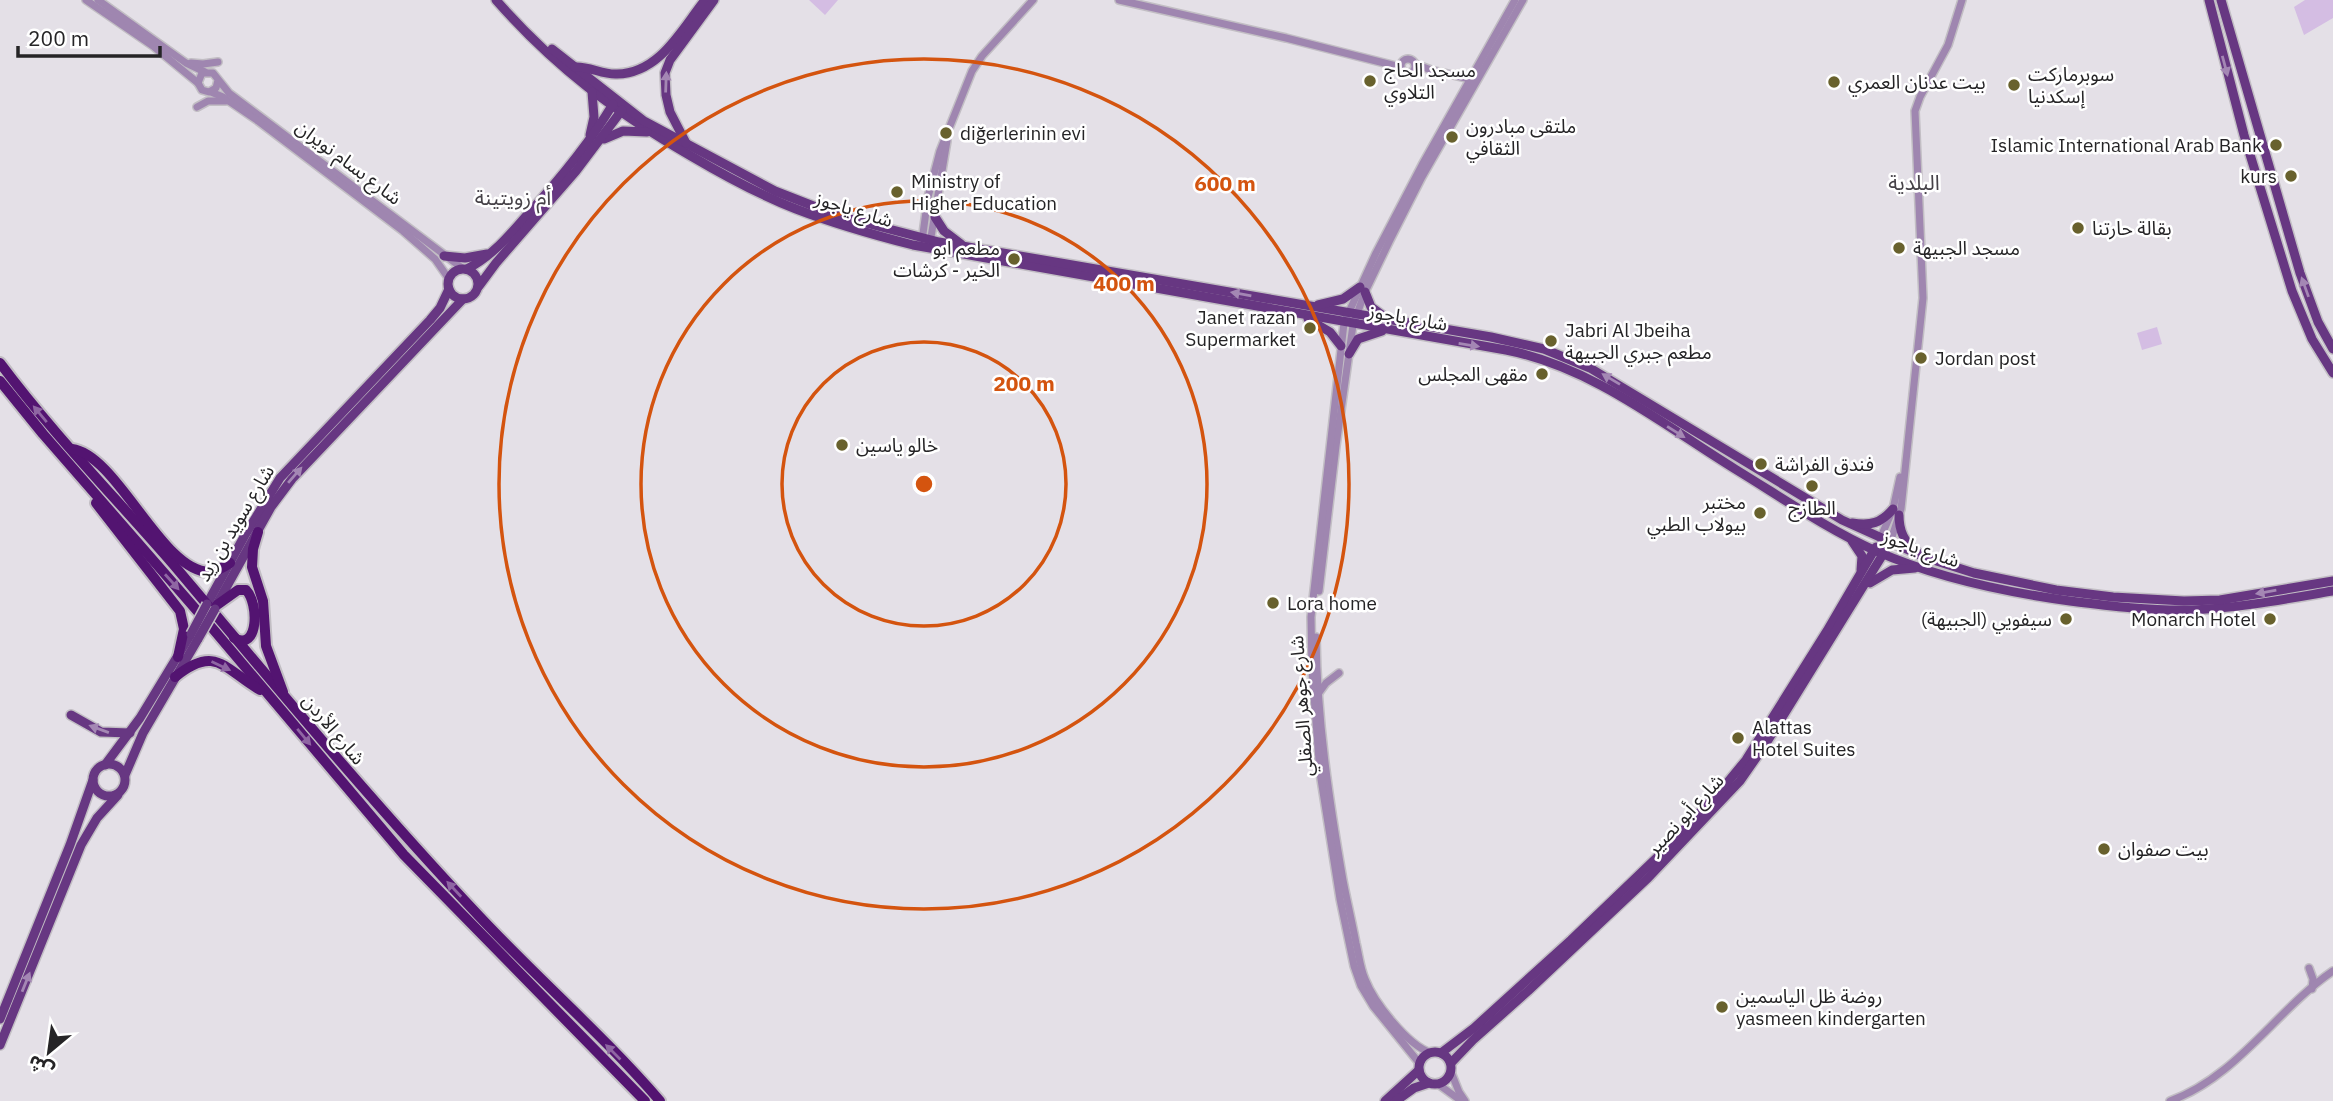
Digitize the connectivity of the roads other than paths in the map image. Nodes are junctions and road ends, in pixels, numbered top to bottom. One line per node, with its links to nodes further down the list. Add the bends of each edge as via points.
1 (86, 0): 22 (street)
2 (98, 0): 15 (street)
3 (496, 0): 24 (main road, شارع ياجوز)
4 (504, 0): 17 (main road, شارع ياجوز)
5 (705, 0): 14 (main road)
6 (714, 0): 14 (main road)
7 (1033, 0): 30 (street, via 977,62)
8 (1119, 0): 16 (street)
9 (1515, 0): 20 (street)
10 (1523, 0): 42 (street)
11 (1962, 0): 58 (street, via 1948,45 1916,108 1923,298)
12 (2209, 0): 54 (main road, one-way to 54, via 2292,291 2312,340)
13 (2221, 0): 51 (main road, one-way to 13, via 2300,273)
14 (666, 58): 17 (main road, via 621,74); 32 (main road, one-way to 14, via 670,112)
15 (182, 60): 19 (street); 25 (street, via 218,62)
16 (1402, 64): 18 (street, via 1408,59); 18 (street, via 1405,73)
17 (573, 66): 27 (main road, شارع ياجوز)
18 (1414, 67): 20 (street)
19 (205, 72): 21 (street); 22 (street)
20 (1469, 79): 42 (street)
21 (218, 80): 23 (street); 25 (street, شارع بسام نويران)
22 (198, 83): 23 (street)
23 (211, 92): 26 (street, شارع بسام نويران)
24 (592, 92): 27 (main road, شارع ياجوز); 33 (main road)
25 (229, 93): 38 (street, شارع بسام نويران)
26 (230, 102): 28 (street, via 208,101); 40 (street, شارع بسام نويران, via 403,231 435,258)
27 (614, 103): 29 (main road, شارع ياجوز); 33 (main road)
28 (197, 107)
29 (623, 109): 31 (main road, شارع ياجوز); 32 (main road, شارع ياجوز); 33 (main road)
30 (948, 130): 34 (street); 35 (street, via 928,197)
31 (652, 133): 33 (main road, via 615,133); 35 (main road, شارع ياجوز, via 782,203 855,229)
32 (687, 145): 35 (main road, شارع ياجوز, via 814,207)
33 (589, 148): 37 (main road); 41 (main road, via 563,187)
34 (935, 217): 35 (street); 36 (main road)
35 (926, 243): 36 (main road, شارع ياجوز); 45 (main road, شارع ياجوز)
36 (962, 245): 44 (main road, شارع ياجوز, one-way to 36)
37 (492, 253): 38 (main road); 39 (main road)
38 (444, 256): 39 (street, شارع بسام نويران)
39 (464, 268): 40 (main road, via 454,272); 41 (main road, via 475,273)
40 (449, 284): 43 (main road, via 454,296); 67 (main road, شارع سويد بن زيد, via 436,313 280,478)
41 (479, 286): 43 (main road, via 472,297)
42 (1363, 289): 44 (main road, via 1343,299); 46 (street); 47 (main road, via 1371,307)
43 (463, 299): 60 (main road, شارع سويد بن زيد, one-way to 43, via 297,473)
44 (1308, 306): 46 (main road, شارع ياجوز)
45 (1293, 313): 48 (main road, شارع ياجوز); 50 (main road, via 1324,327)
46 (1352, 314): 47 (main road, شارع ياجوز); 48 (street)
47 (1394, 321): 59 (main road, شارع ياجوز, one-way to 47, via 1590,368 1519,343)
48 (1349, 324): 49 (main road, شارع ياجوز); 50 (street, شارع جوهر الصقلي); 52 (street, شارع جوهر الصقلي)
49 (1385, 330): 52 (main road, via 1361,338); 61 (main road, شارع ياجوز, one-way to 61, via 1519,353 1563,366)
50 (1342, 346): 94 (street, شارع جوهر الصقلي, via 1311,618 1318,752 1356,974 1373,1006)
51 (2333, 349)
52 (1349, 354): 80 (street, شارع جوهر الصقلي, via 1316,613)
53 (0, 363): 56 (highway, شارع الأردن, one-way to 53)
54 (2333, 373)
55 (0, 381): 57 (highway, شارع الأردن)
56 (70, 449): 67 (highway, via 98,464 185,562 210,572); 75 (highway, شارع الأردن)
57 (71, 466): 76 (highway, via 180,611 184,629); 79 (highway, شارع الأردن, one-way to 79)
58 (1896, 512): 59 (main road, via 1871,524); 62 (street); 63 (street); 66 (main road, via 1902,535)
59 (1842, 520): 62 (main road, شارع ياجوز)
60 (258, 532): 73 (main road, شارع سويد بن زيد); 81 (highway, via 252,567 263,601 266,646)
61 (1849, 537): 64 (main road, شارع ياجوز); 69 (main road, via 1862,556)
62 (1880, 539): 63 (main road, شارع ياجوز); 64 (main road, شارع أبو نصير)
63 (1890, 543): 65 (main road, شارع أبو نصير); 66 (main road, شارع ياجوز)
64 (1874, 550): 65 (main road, شارع ياجوز); 69 (main road, شارع أبو نصير)
65 (1884, 554): 68 (main road, شارع ياجوز); 71 (main road, شارع أبو نصير)
66 (1924, 557): 70 (main road, شارع ياجوز, one-way to 66, via 2220,600 2164,600 2022,584)
67 (230, 563): 73 (main road, شارع سويد بن زيد)
68 (1923, 568): 71 (main road, via 1889,571); 72 (main road, شارع ياجوز, via 2024,594 2166,610 2249,606)
69 (1859, 579): 93 (main road, شارع أبو نصير, via 1727,783 1669,846 1563,947 1482,1021)
70 (2333, 581)
71 (1864, 589): 95 (main road, شارع أبو نصير, via 1730,793 1634,893 1473,1040)
72 (2333, 590)
73 (213, 606): 74 (main road, شارع سويد بن زيد, bridge); 75 (highway, via 238,590 250,594 255,617 251,635 243,640)
74 (194, 637): 76 (main road, شارع سويد بن زيد); 78 (main road, شارع سويد بن زيد)
75 (233, 637): 81 (highway, شارع الأردن)
76 (178, 657): 83 (main road, شارع سويد بن زيد)
77 (1339, 674): 80 (street)
78 (175, 677): 79 (highway, one-way to 79, via 193,663 212,661); 85 (main road, شارع سويد بن زيد)
79 (267, 692): 97 (highway, شارع الأردن, one-way to 97, via 404,855)
80 (1318, 695): 93 (street, شارع جوهر الصقلي, via 1332,813 1362,973 1373,995 1404,1033 1418,1047)
81 (285, 698): 98 (highway, شارع الأردن, one-way to 81, via 520,960)
82 (71, 715): 83 (main road, one-way to 82, via 101,732)
83 (130, 733): 84 (main road, شارع سويد بن زيد)
84 (105, 765): 85 (main road, via 119,767); 86 (main road, via 96,770)
85 (125, 775): 87 (main road)
86 (93, 780): 87 (main road, via 103,796); 91 (main road)
87 (118, 794): 92 (main road, one-way to 87, via 81,845)
88 (2309, 968): 90 (street)
89 (2333, 971): 90 (street)
90 (2312, 989): 102 (street, via 2225,1069)
91 (0, 1019)
92 (0, 1045)
93 (1436, 1053): 94 (main road, via 1422,1059); 95 (main road)
94 (1419, 1067): 96 (main road, via 1422,1078); 99 (main road)
95 (1451, 1068): 96 (main road, via 1448,1079); 101 (street)
96 (1433, 1084): 100 (main road, via 1414,1088); 101 (street)
97 (645, 1101)
98 (660, 1101)
99 (1385, 1101)
100 (1396, 1101)
101 (1463, 1101)
102 (2170, 1101)

